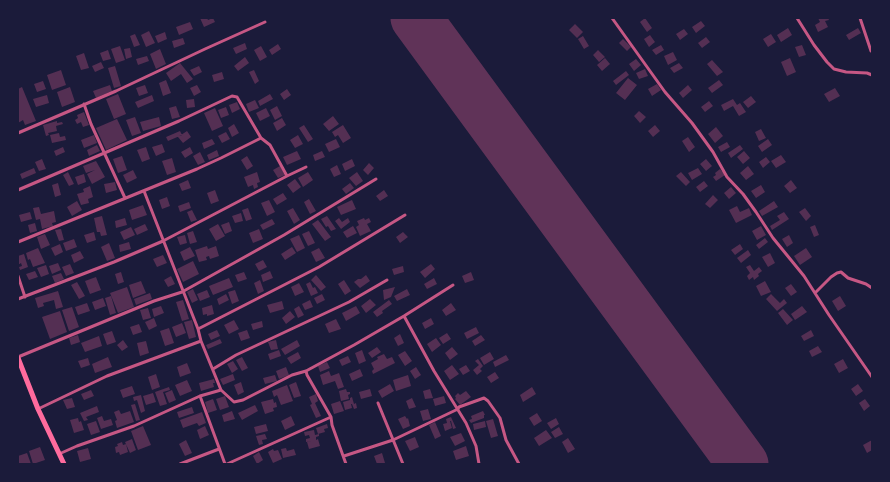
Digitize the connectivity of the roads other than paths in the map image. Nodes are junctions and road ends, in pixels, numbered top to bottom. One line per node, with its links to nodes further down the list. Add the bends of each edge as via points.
1 (612, 18): 25 (street)
2 (797, 18): 6 (street, via 834,69)
3 (860, 18): 5 (street)
4 (265, 22): 7 (street)
5 (871, 51)
6 (872, 75)
7 (84, 104): 8 (street); 10 (street)
8 (18, 133)
9 (261, 138): 10 (street, via 237,97 232,96); 12 (street, via 270,145); 15 (street)
10 (105, 154): 14 (street); 16 (street)
11 (306, 167): 12 (street)
12 (287, 176): 18 (street)
13 (376, 179): 24 (street)
14 (18, 190)
15 (144, 191): 16 (street); 18 (street)
16 (125, 198): 19 (street)
17 (405, 215): 29 (street, via 319,267)
18 (163, 241): 24 (street); 26 (street)
19 (18, 242)
20 (18, 276): 26 (street)
21 (387, 280): 32 (street, via 349,302 236,355)
22 (453, 285): 28 (street)
23 (872, 288): 25 (street, via 841,272)
24 (182, 292): 29 (street); 31 (street)
25 (815, 293): 35 (street)
26 (25, 297): 27 (street)
27 (18, 299)
28 (404, 316): 33 (street); 40 (street)
29 (198, 329): 30 (street)
30 (201, 342): 32 (street); 39 (street, via 107,376)
31 (18, 357): 34 (main road)
32 (213, 370): 36 (street)
33 (306, 371): 36 (street, via 243,400 234,402); 41 (street)
34 (20, 372): 39 (main road)
35 (872, 374)
36 (221, 390): 37 (street)
37 (200, 396): 43 (street); 44 (street, via 134,426)
38 (378, 403): 42 (street)
39 (38, 409): 44 (main road)
40 (458, 409): 42 (street); 51 (street, via 476,446); 52 (street, via 484,398 488,401 500,418)
41 (331, 418): 45 (street); 48 (street)
42 (393, 440): 45 (street); 50 (street)
43 (219, 449): 47 (street); 48 (street)
44 (59, 454): 46 (main road)
45 (344, 456): 49 (street)
46 (64, 464)
47 (180, 464)
48 (226, 464)
49 (346, 464)
50 (403, 464)
51 (479, 464)
52 (518, 464)

